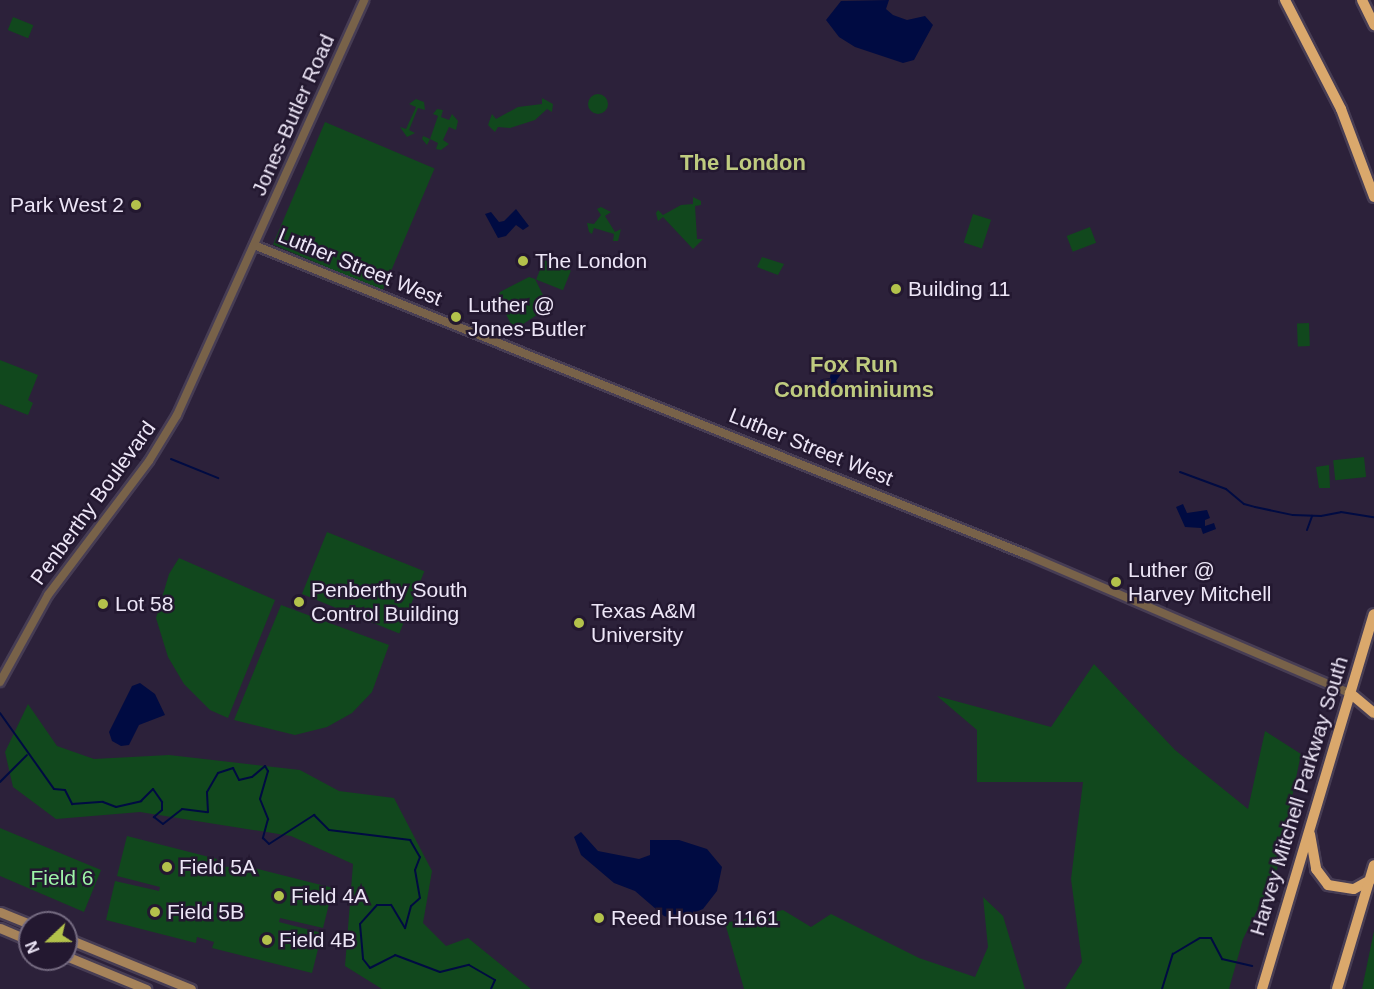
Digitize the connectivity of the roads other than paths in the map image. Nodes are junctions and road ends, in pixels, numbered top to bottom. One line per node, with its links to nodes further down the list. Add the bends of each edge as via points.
1 (364, 0): 6 (street, Jones-Butler Road)
2 (1285, 0): 5 (highway, via 1341,109)
3 (1362, 0): 4 (highway)
4 (1374, 25)
5 (1374, 197)
6 (254, 245): 8 (street, Penberthy Boulevard, via 177,415 149,461 48,595); 9 (street, Luther Street West, via 1150,605)
7 (1374, 614): 9 (highway, Harvey Mitchell Parkway South)
8 (0, 682)
9 (1350, 693): 10 (highway); 11 (highway, Harvey Mitchell Parkway South)
10 (1374, 713)
11 (1310, 831): 13 (highway, via 1316,869 1328,885 1354,889); 22 (highway, Harvey Mitchell Parkway South)
12 (1374, 865): 13 (highway)
13 (1370, 880): 23 (highway)
14 (0, 912): 15 (main road)
15 (18, 919)
16 (0, 928): 17 (main road)
17 (18, 936)
18 (78, 943): 21 (main road)
19 (78, 961): 20 (main road)
20 (146, 989)
21 (191, 989)
22 (1262, 989)
23 (1337, 989)

